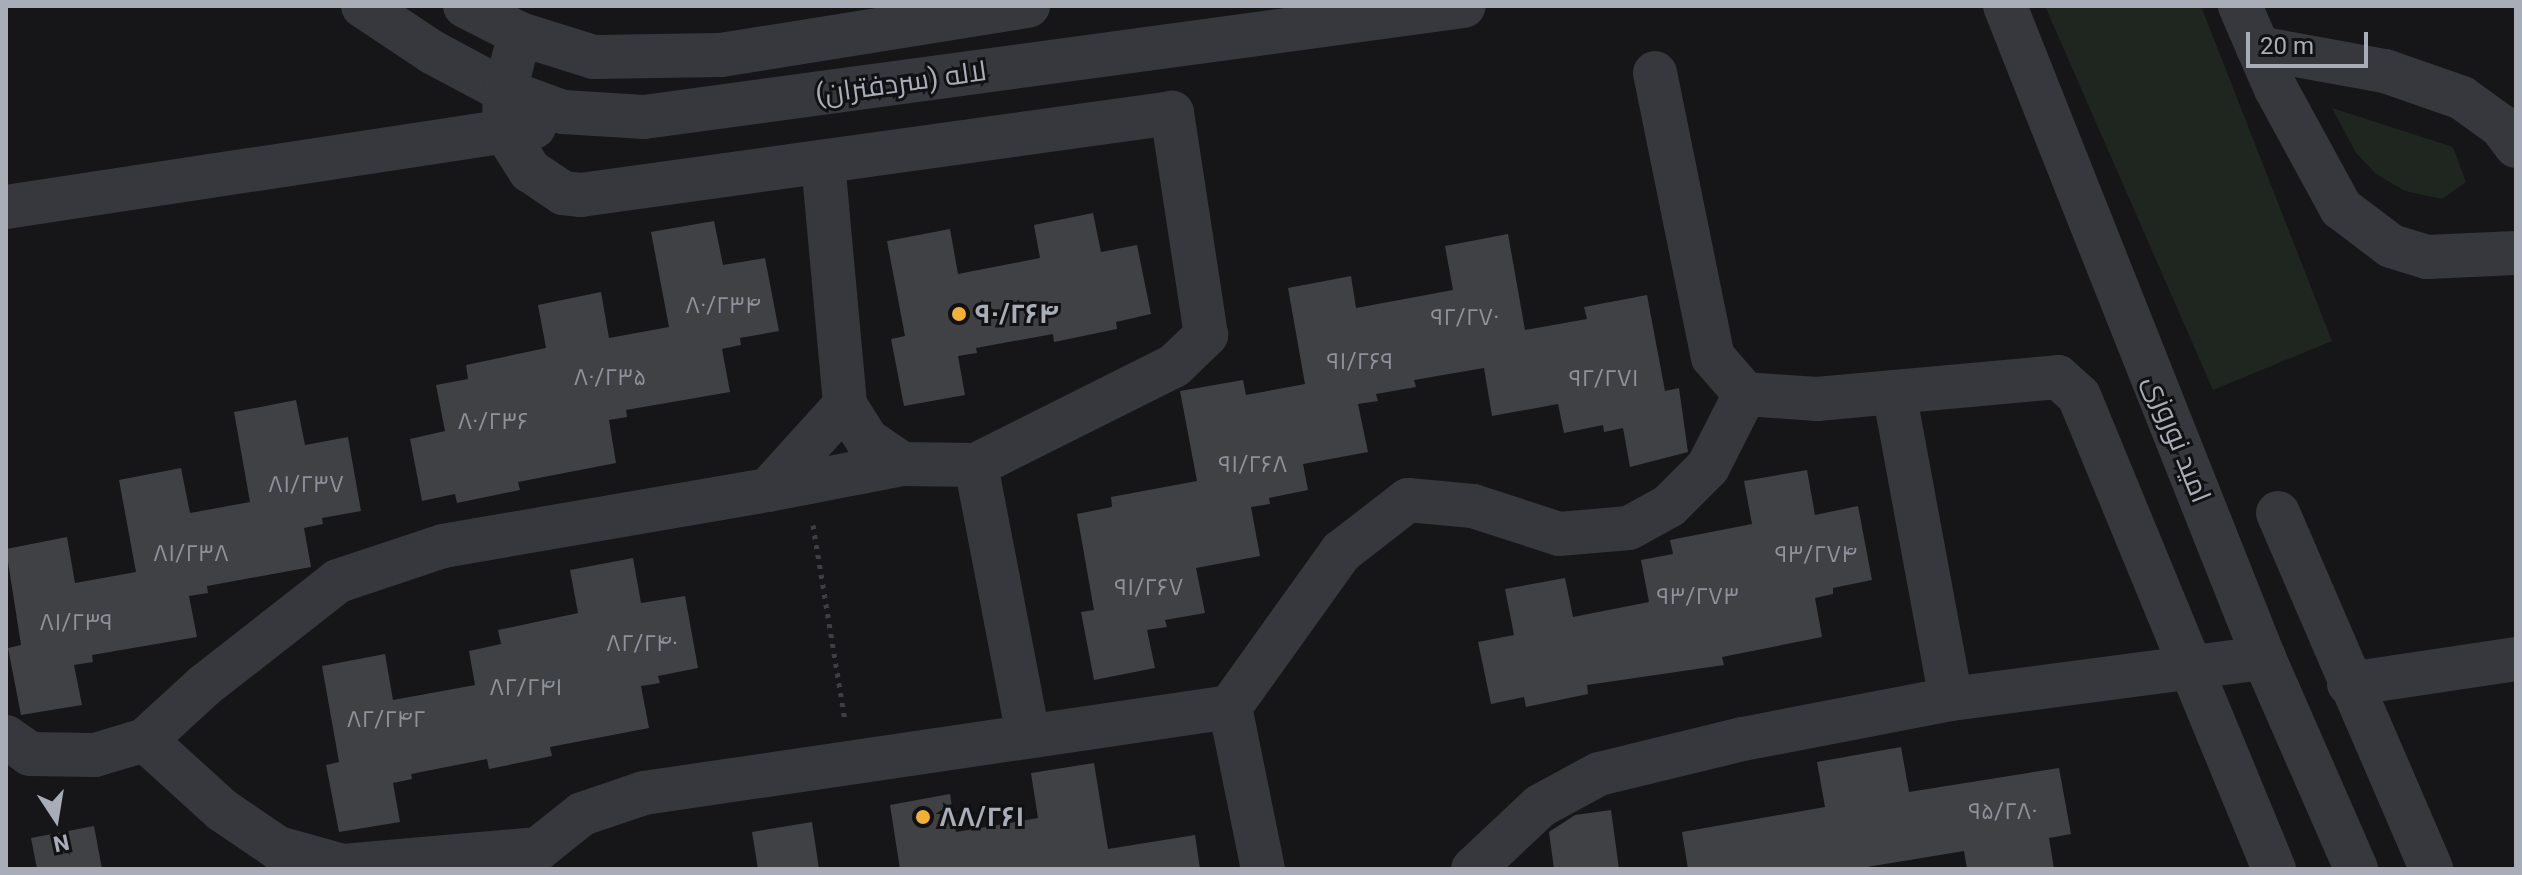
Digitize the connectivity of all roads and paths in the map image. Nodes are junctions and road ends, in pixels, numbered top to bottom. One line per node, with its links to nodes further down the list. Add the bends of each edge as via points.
1 (363, 6): 11 (street, via 432,52)
2 (465, 6): 8 (street, لاله (سردفتران))
3 (1028, 6): 8 (street, لاله (سردفتران), via 721,55 594,57)
4 (1464, 6): 7 (street, لاله (سردفتران))
5 (2005, 6): 23 (street, امید نوروزی)
6 (2240, 6): 9 (street)
7 (1214, 22): 11 (street, لاله (سردفتران), via 644,117)
8 (520, 34): 11 (street)
9 (2258, 48): 12 (street, via 2385,71 2462,98 2501,126); 15 (street, via 2341,208 2391,246 2427,257)
10 (1655, 73): 17 (street, via 1713,357)
11 (504, 111): 13 (street, via 530,171 572,194); 14 (street, لاله (سردفتران))
12 (2516, 146)
13 (823, 162): 18 (street); 20 (street, via 1172,113 1206,335 1174,366)
14 (6, 207)
15 (2508, 251)
16 (1894, 392): 17 (street, via 1817,399); 25 (street, via 2058,377 2079,396); 27 (street)
17 (1745, 394): 28 (street, via 1708,467 1669,506 1629,528 1559,534 1473,506 1408,500 1341,552)
18 (845, 405): 19 (street, via 867,440); 21 (street)
19 (902, 464): 20 (street); 21 (street)
20 (976, 465): 29 (street)
21 (787, 487): 31 (street, via 443,546 338,581 205,685); 32 (path)
22 (2278, 513): 26 (street)
23 (2264, 658): 25 (street); 37 (street, امید نوروزی)
24 (2516, 659): 26 (street)
25 (2189, 670): 27 (street); 36 (street)
26 (2349, 684): 38 (street)
27 (1951, 699): 35 (street, via 1743,739 1599,774 1540,806)
28 (1230, 707): 29 (street); 34 (street)
29 (1028, 734): 32 (street)
30 (6, 737): 31 (street, via 30,754 69,755 95,755)
31 (145, 740): 33 (street, via 222,810 278,848 343,866)
32 (852, 761): 33 (street, via 644,793 582,814)
33 (539, 859)
34 (1263, 869)
35 (1473, 869)
36 (2274, 869)
37 (2356, 869)
38 (2431, 869)

